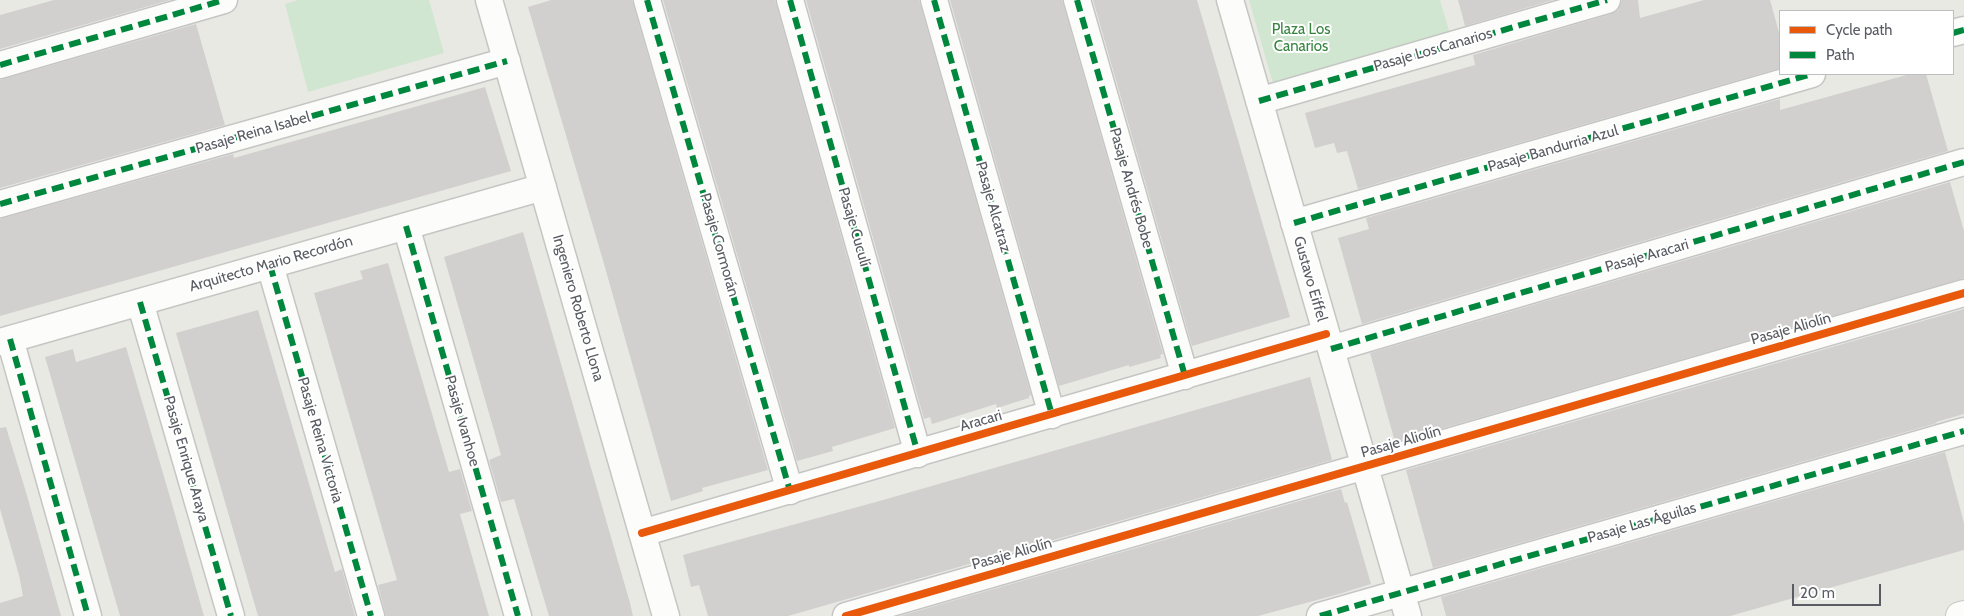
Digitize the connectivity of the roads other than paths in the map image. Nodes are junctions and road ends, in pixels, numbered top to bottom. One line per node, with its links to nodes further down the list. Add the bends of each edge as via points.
1 (224, 0): 10 (street)
2 (489, 0): 9 (street, Ingeniero Roberto Llona)
3 (647, 0): 28 (street, Pasaje Cormorán)
4 (790, 0): 26 (street, Pasaje Cuculí)
5 (934, 0): 24 (street, Pasaje Alcatraz)
6 (1077, 0): 23 (street, Pasaje Andrés Bobe)
7 (1230, 0): 12 (street, Gustavo Eiffel)
8 (1607, 0): 12 (street, Pasaje Los Canarios)
9 (507, 61): 14 (street, Ingeniero Roberto Llona); 15 (street, Pasaje Reina Isabel)
10 (0, 65)
11 (1809, 75): 16 (street, Pasaje Bandurria Azul)
12 (1259, 101): 16 (street, Gustavo Eiffel)
13 (1964, 162): 22 (street, Pasaje Aracari)
14 (543, 187): 17 (street, Arquitecto Mario Recordón); 29 (street, Ingeniero Roberto Llona)
15 (0, 204)
16 (1294, 223): 22 (street, Gustavo Eiffel)
17 (406, 226): 18 (street, Arquitecto Mario Recordón); 35 (street, Pasaje Ivanhoe)
18 (270, 265): 20 (street, Arquitecto Mario Recordón); 34 (street, Pasaje Reina Victoria)
19 (1964, 294): 27 (street, Pasaje Aliolín)
20 (140, 302): 21 (street, Arquitecto Mario Recordón); 33 (street, Pasaje Enrique Araya)
21 (5, 340): 32 (street)
22 (1328, 342): 23 (street, Aracari); 27 (street, Gustavo Eiffel)
23 (1185, 376): 24 (street, Aracari)
24 (1052, 415): 26 (street, Aracari)
25 (1964, 431): 30 (street, Pasaje Las Águilas)
26 (918, 454): 28 (street, Aracari)
27 (1365, 467): 30 (street, Gustavo Eiffel); 37 (street, Pasaje Aliolín)
28 (790, 491): 29 (street, Aracari)
29 (642, 533): 36 (street, Ingeniero Roberto Llona)
30 (1404, 604): 38 (street, Pasaje Las Águilas)
31 (1964, 615): 39 (street)
32 (88, 616)
33 (231, 616)
34 (371, 616)
35 (518, 616)
36 (666, 616)
37 (846, 616)
38 (1320, 616)
39 (1960, 616)

